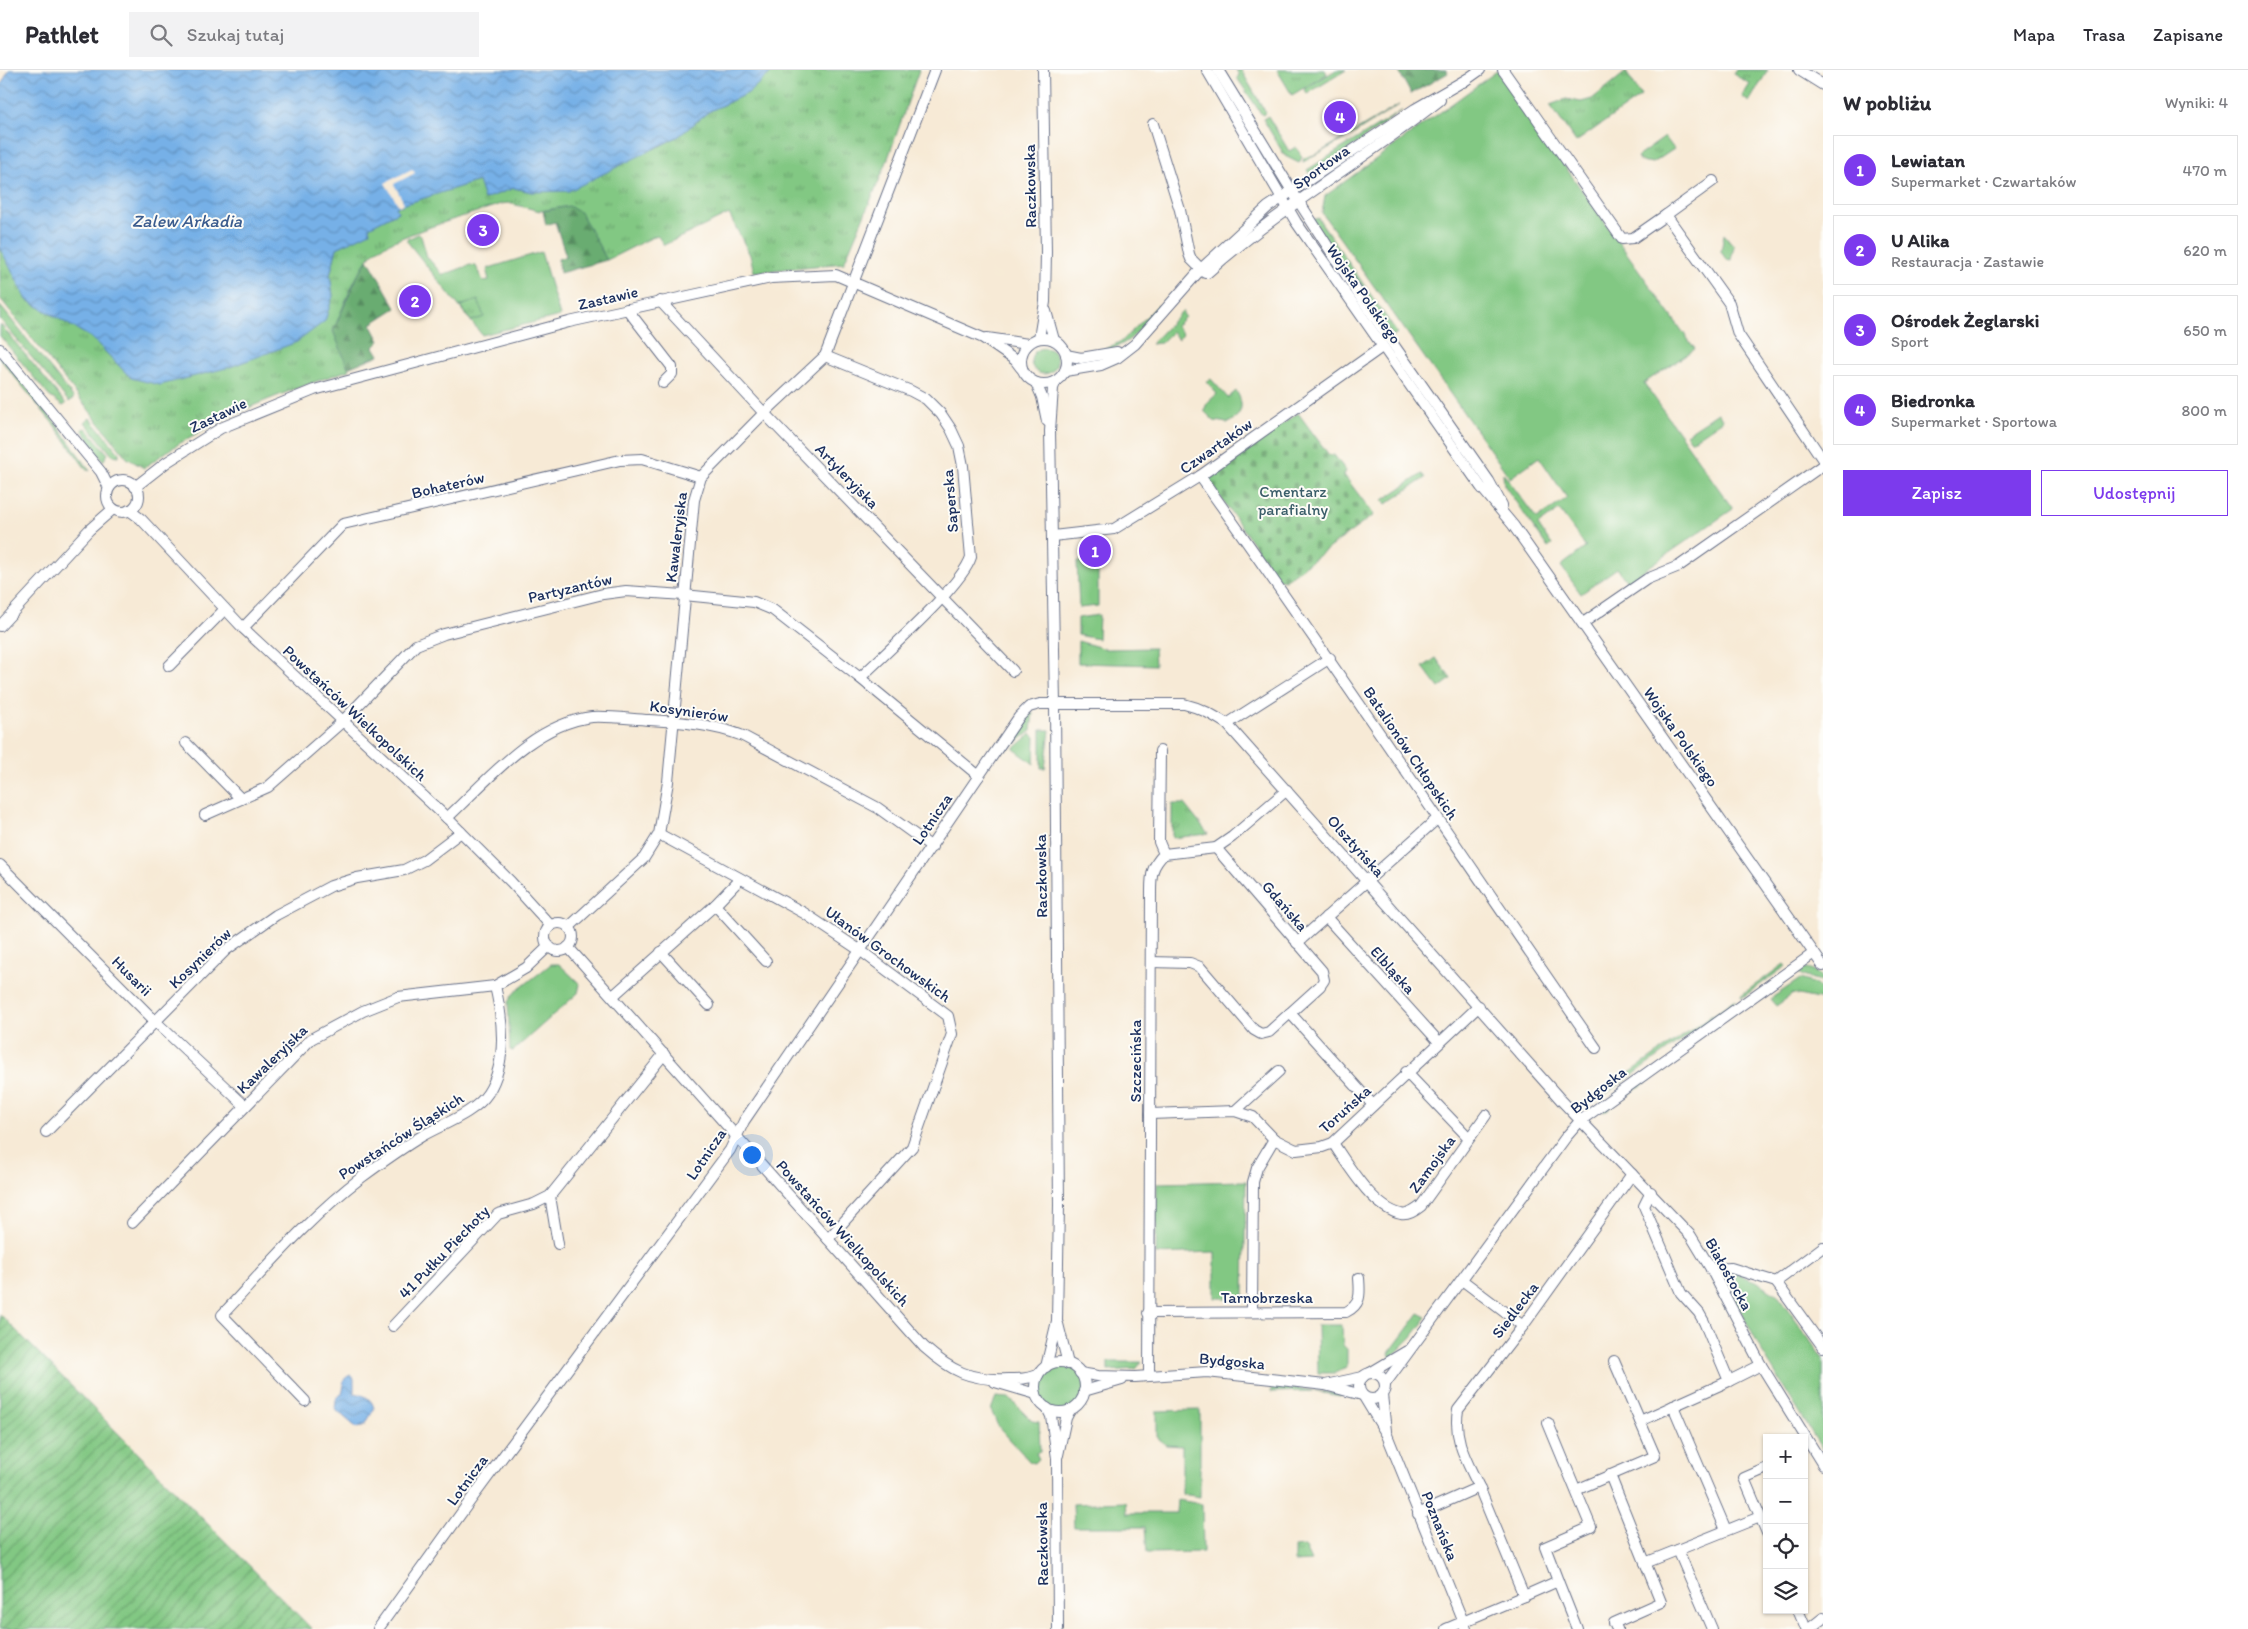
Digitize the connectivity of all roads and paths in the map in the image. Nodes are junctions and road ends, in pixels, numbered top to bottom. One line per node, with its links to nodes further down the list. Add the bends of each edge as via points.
1 (935, 70): 18 (street)
2 (1043, 70): 20 (street, Raczkowska)
3 (1207, 70): 13 (street, Wojska Polskiego)
4 (1218, 70): 12 (street, Wojska Polskiego)
5 (1480, 70): 8 (street, Sportowa)
6 (1503, 70): 16 (street, via 1622,239 1633,238)
7 (1799, 70): 9 (street)
8 (1467, 79): 12 (street, Sportowa, via 1415,108); 14 (street, Sportowa)
9 (1823, 84)
10 (1153, 124): 17 (street, via 1180,210 1189,254)
11 (1713, 181): 16 (street)
12 (1292, 191): 13 (street, Sportowa); 14 (street, Wojska Polskiego)
13 (1281, 198): 15 (street, Wojska Polskiego); 17 (street, Sportowa)
14 (1298, 202): 15 (street, Sportowa); 48 (street, Wojska Polskiego, via 1362,301 1489,481)
15 (1288, 208): 17 (street, Sportowa); 26 (street, Wojska Polskiego)
16 (1666, 215): 38 (street, via 1729,303 1738,334)
17 (1203, 272): 28 (street)
18 (852, 282): 19 (street, Zastawie, via 836,275 771,278); 22 (street); 30 (street, Kawaleryjska)
19 (660, 301): 21 (street, Zastawie); 36 (street, Artyleryjska)
20 (1044, 302): 23 (street, Raczkowska); 24 (street, Raczkowska)
21 (627, 309): 34 (street, via 672,367 672,374); 44 (street, Zastawie, via 314,390 221,428)
22 (983, 338): 25 (street); 31 (street, via 1015,360)
23 (1039, 338): 24 (street); 25 (street)
24 (1054, 340): 29 (street)
25 (1028, 344): 31 (street, via 1021,355)
26 (1382, 347): 41 (street, Czwartaków); 48 (street, Wojska Polskiego, via 1481,487)
27 (0, 349): 40 (street)
28 (1128, 349): 29 (street, via 1097,357); 32 (street, via 1101,365)
29 (1066, 355): 32 (street)
30 (825, 356): 36 (street, Kawaleryjska); 51 (street, Saperska, via 926,399 952,429 963,466 971,557 968,566)
31 (1021, 368): 35 (street)
32 (1065, 371): 33 (street)
33 (1056, 381): 35 (street, via 1043,385); 37 (street, Raczkowska)
34 (664, 383)
35 (1036, 383): 37 (street, Raczkowska)
36 (764, 413): 42 (street, Kawaleryjska); 51 (street, Artyleryjska)
37 (1050, 431): 49 (street, Raczkowska)
38 (1823, 460)
39 (1823, 465): 53 (street, via 1678,566 1647,580)
40 (101, 472): 43 (street); 45 (street)
41 (1200, 476): 49 (street, Czwartaków, via 1114,529); 56 (street, Batalionów Chłopskich)
42 (701, 477): 50 (street, Kawaleryjska, via 694,500); 55 (street, Bohaterów, via 642,459 620,460 343,524)
43 (118, 481): 44 (street); 45 (street)
44 (133, 485): 47 (street, via 138,496)
45 (109, 488): 46 (street)
46 (111, 505): 47 (street, via 121,512); 54 (street)
47 (133, 507): 52 (street, Powstańców Wielkopolskich)
48 (1513, 526): 53 (street, Wojska Polskiego)
49 (1052, 536): 60 (street, Raczkowska)
50 (684, 595): 59 (street, Partyzantów, via 754,602 773,610); 61 (street, Partyzantów, via 626,591 603,594 428,639 403,656); 62 (street, Kawaleryjska)
51 (943, 596): 58 (street, Artyleryjska); 59 (street, Saperska)
52 (224, 610): 55 (street, Powstańców Wielkopolskich); 57 (street)
53 (1583, 623): 89 (street, Wojska Polskiego)
54 (0, 626)
55 (242, 628): 61 (street, Powstańców Wielkopolskich)
56 (1330, 658): 63 (street); 71 (street, Batalionów Chłopskich)
57 (169, 666)
58 (1013, 671)
59 (860, 678): 66 (street, Partyzantów)
60 (1055, 704): 63 (street, Olsztyńska, via 1184,704 1211,713); 66 (street, Lotnicza, via 1029,708); 128 (street, Raczkowska)
61 (343, 722): 68 (street, Partyzantów, via 268,787); 70 (street, Powstańców Wielkopolskich)
62 (674, 722): 70 (street, Kosynierów, via 594,717 574,720 552,729 529,742); 73 (street, Kawaleryjska); 74 (street, Kosynierów, via 723,728 743,736 878,808)
63 (1227, 724): 67 (street, Olsztyńska)
64 (186, 743): 68 (street)
65 (1160, 751): 76 (street, via 1159,842)
66 (979, 776): 74 (street, Lotnicza)
67 (1287, 790): 75 (street); 79 (street, Olsztyńska)
68 (241, 799): 69 (street, Partyzantów)
69 (204, 815)
70 (448, 818): 72 (street, Powstańców Wielkopolskich)
71 (1437, 819): 79 (street); 100 (street, Batalionów Chłopskich)
72 (461, 832): 82 (street, Powstańców Wielkopolskich); 98 (street, Kosynierów, via 424,860 404,870 331,886 276,915 226,950)
73 (659, 834): 78 (street, Ułanów Grochowskich); 83 (street, Kawaleryjska, via 644,858)
74 (932, 847): 87 (street, Lotnicza)
75 (1216, 848): 76 (street); 84 (street, Gdańska)
76 (1164, 854): 91 (street, Szczecińska, via 1152,870)
77 (0, 865): 98 (street, Husarii)
78 (740, 879): 80 (street); 87 (street, Ułanów Grochowskich, via 804,913)
79 (1368, 881): 81 (street); 96 (street, Olsztyńska)
80 (715, 905): 88 (street); 90 (street)
81 (1326, 917): 84 (street); 99 (street, Elbląska)
82 (551, 926): 83 (street, via 560,923); 85 (street, via 546,936)
83 (569, 927): 86 (street, via 572,939)
84 (1297, 942): 97 (street, Gdańska, via 1322,971 1324,980)
85 (549, 946): 86 (street, via 560,950); 93 (street, Kawaleryjska, via 526,968)
86 (568, 947): 94 (street, Powstańców Wielkopolskich)
87 (861, 951): 111 (street, Lotnicza, via 744,1121); 119 (street, Ułanów Grochowskich, via 942,1010 948,1016 952,1034 912,1147)
88 (660, 952): 94 (street); 95 (street)
89 (1814, 954): 92 (street, Wojska Polskiego); 109 (street, Bydgoska)
90 (766, 961)
91 (1150, 962): 97 (street, via 1190,963 1200,967 1254,1030 1262,1034 1269,1032); 107 (street, Szczecińska)
92 (1823, 966)
93 (495, 986): 105 (street, Kawaleryjska, via 398,997 363,1011 311,1039); 150 (street, Powstańców Śląskich, via 502,1060 487,1095 470,1110 421,1137 335,1198 304,1226 222,1315)
94 (613, 996): 101 (street, Powstańców Wielkopolskich)
95 (709, 1005)
96 (1479, 1006): 99 (street, Toruńska); 109 (street, Olsztyńska)
97 (1290, 1013): 104 (street)
98 (156, 1022): 105 (street, Husarii); 110 (street, Kosynierów)
99 (1439, 1042): 103 (street, Toruńska)
100 (1596, 1048)
101 (664, 1054): 111 (street, Powstańców Wielkopolskich); 117 (street, 41 Pułku Piechoty)
102 (1280, 1071): 106 (street)
103 (1406, 1072): 104 (street, Toruńska); 112 (street, Zamojska)
104 (1373, 1105): 114 (street, Toruńska)
105 (244, 1106): 118 (street, Kawaleryjska)
106 (1235, 1110): 107 (street, Toruńska); 113 (street, Toruńska, via 1253,1116)
107 (1150, 1114): 127 (street, Szczecińska)
108 (1486, 1115): 112 (street)
109 (1580, 1120): 115 (street, Białostocka); 124 (street, Bydgoska)
110 (46, 1132)
111 (737, 1137): 119 (street, Powstańców Wielkopolskich); 176 (street, Lotnicza)
112 (1470, 1138): 114 (street, Zamojska, via 1421,1206 1402,1215 1387,1209 1375,1198)
113 (1274, 1139): 114 (street, Toruńska, via 1296,1150); 126 (street, via 1257,1168 1254,1182)
114 (1333, 1143)
115 (1632, 1174): 116 (street, Białostocka); 130 (street, Siedlecka)
116 (1651, 1192): 122 (street, Białostocka, via 1691,1236); 143 (street, via 1644,1206 1681,1293 1704,1322)
117 (550, 1196): 120 (street); 129 (street, 41 Pułku Piechoty, via 498,1214)
118 (132, 1223)
119 (828, 1239): 142 (street, Powstańców Wielkopolskich, via 935,1357 960,1373)
120 (558, 1244)
121 (1823, 1247): 125 (street)
122 (1711, 1269): 125 (street, via 1731,1268); 135 (street, Białostocka)
123 (1359, 1278): 126 (street, Tarnobrzeska, via 1359,1302 1346,1312)
124 (1462, 1280): 130 (street); 131 (street, Bydgoska)
125 (1776, 1282): 132 (street)
126 (1252, 1312): 127 (street, Tarnobrzeska)
127 (1148, 1313): 140 (street, Szczecińska)
128 (1057, 1321): 134 (street, Raczkowska); 136 (street, Raczkowska)
129 (393, 1326)
130 (1522, 1326): 163 (street, Siedlecka, via 1458,1410 1458,1439)
131 (1412, 1347): 139 (street, Bydgoska); 144 (street, Bydgoska)
132 (1823, 1347)
133 (1614, 1361): 154 (street)
134 (1068, 1364): 136 (street, via 1054,1363); 137 (street)
135 (1761, 1365): 143 (street); 156 (street, Białostocka)
136 (1046, 1367): 138 (street)
137 (1080, 1373): 141 (street, Bydgoska); 146 (street)
138 (1038, 1375): 142 (street, Powstańców Wielkopolskich); 147 (street)
139 (1366, 1375): 144 (street, via 1378,1374); 145 (street, Bydgoska); 149 (street, via 1359,1384)
140 (1149, 1376): 141 (street, Bydgoska); 145 (street, Bydgoska, via 1207,1372)
141 (1136, 1377): 146 (street, Bydgoska)
142 (992, 1380): 147 (street, Powstańców Wielkopolskich)
143 (1729, 1381): 151 (street)
144 (1385, 1384): 148 (street)
145 (1325, 1385): 149 (street, Bydgoska)
146 (1084, 1391): 153 (street, via 1081,1400)
147 (1036, 1394): 152 (street)
148 (1382, 1395): 149 (street, via 1376,1399); 157 (street, Poznańska)
149 (1363, 1396): 157 (street, Poznańska)
150 (305, 1401)
151 (1673, 1406): 154 (street); 168 (street)
152 (1047, 1408): 153 (street, via 1061,1412); 159 (street, Raczkowska)
153 (1070, 1410): 159 (street, Raczkowska)
154 (1640, 1421): 162 (street, via 1655,1456)
155 (1548, 1423): 164 (street)
156 (1799, 1434)
157 (1387, 1435): 165 (street, Poznańska)
158 (1808, 1450): 160 (street, Białostocka)
159 (1057, 1458): 177 (street, Raczkowska)
160 (1823, 1464)
161 (1763, 1470): 166 (street, via 1744,1478)
162 (1610, 1475): 164 (street); 170 (street)
163 (1479, 1487): 165 (street); 172 (street, Siedlecka)
164 (1576, 1490): 171 (street, via 1591,1527 1545,1547)
165 (1418, 1514): 175 (street, Poznańska)
166 (1760, 1517): 167 (street); 168 (street)
167 (1763, 1524)
168 (1726, 1530): 169 (street)
169 (1678, 1550): 170 (street); 181 (street)
170 (1645, 1563): 180 (street, via 1661,1602 1614,1622)
171 (1558, 1581): 172 (street); 179 (street)
172 (1524, 1596): 175 (street)
173 (1800, 1614): 182 (street)
174 (1823, 1618): 182 (street)
175 (1464, 1626): 178 (street)
176 (378, 1629)
177 (1058, 1629)
178 (1446, 1629)
179 (1577, 1629)
180 (1617, 1629)
181 (1712, 1629)
182 (1808, 1629)

